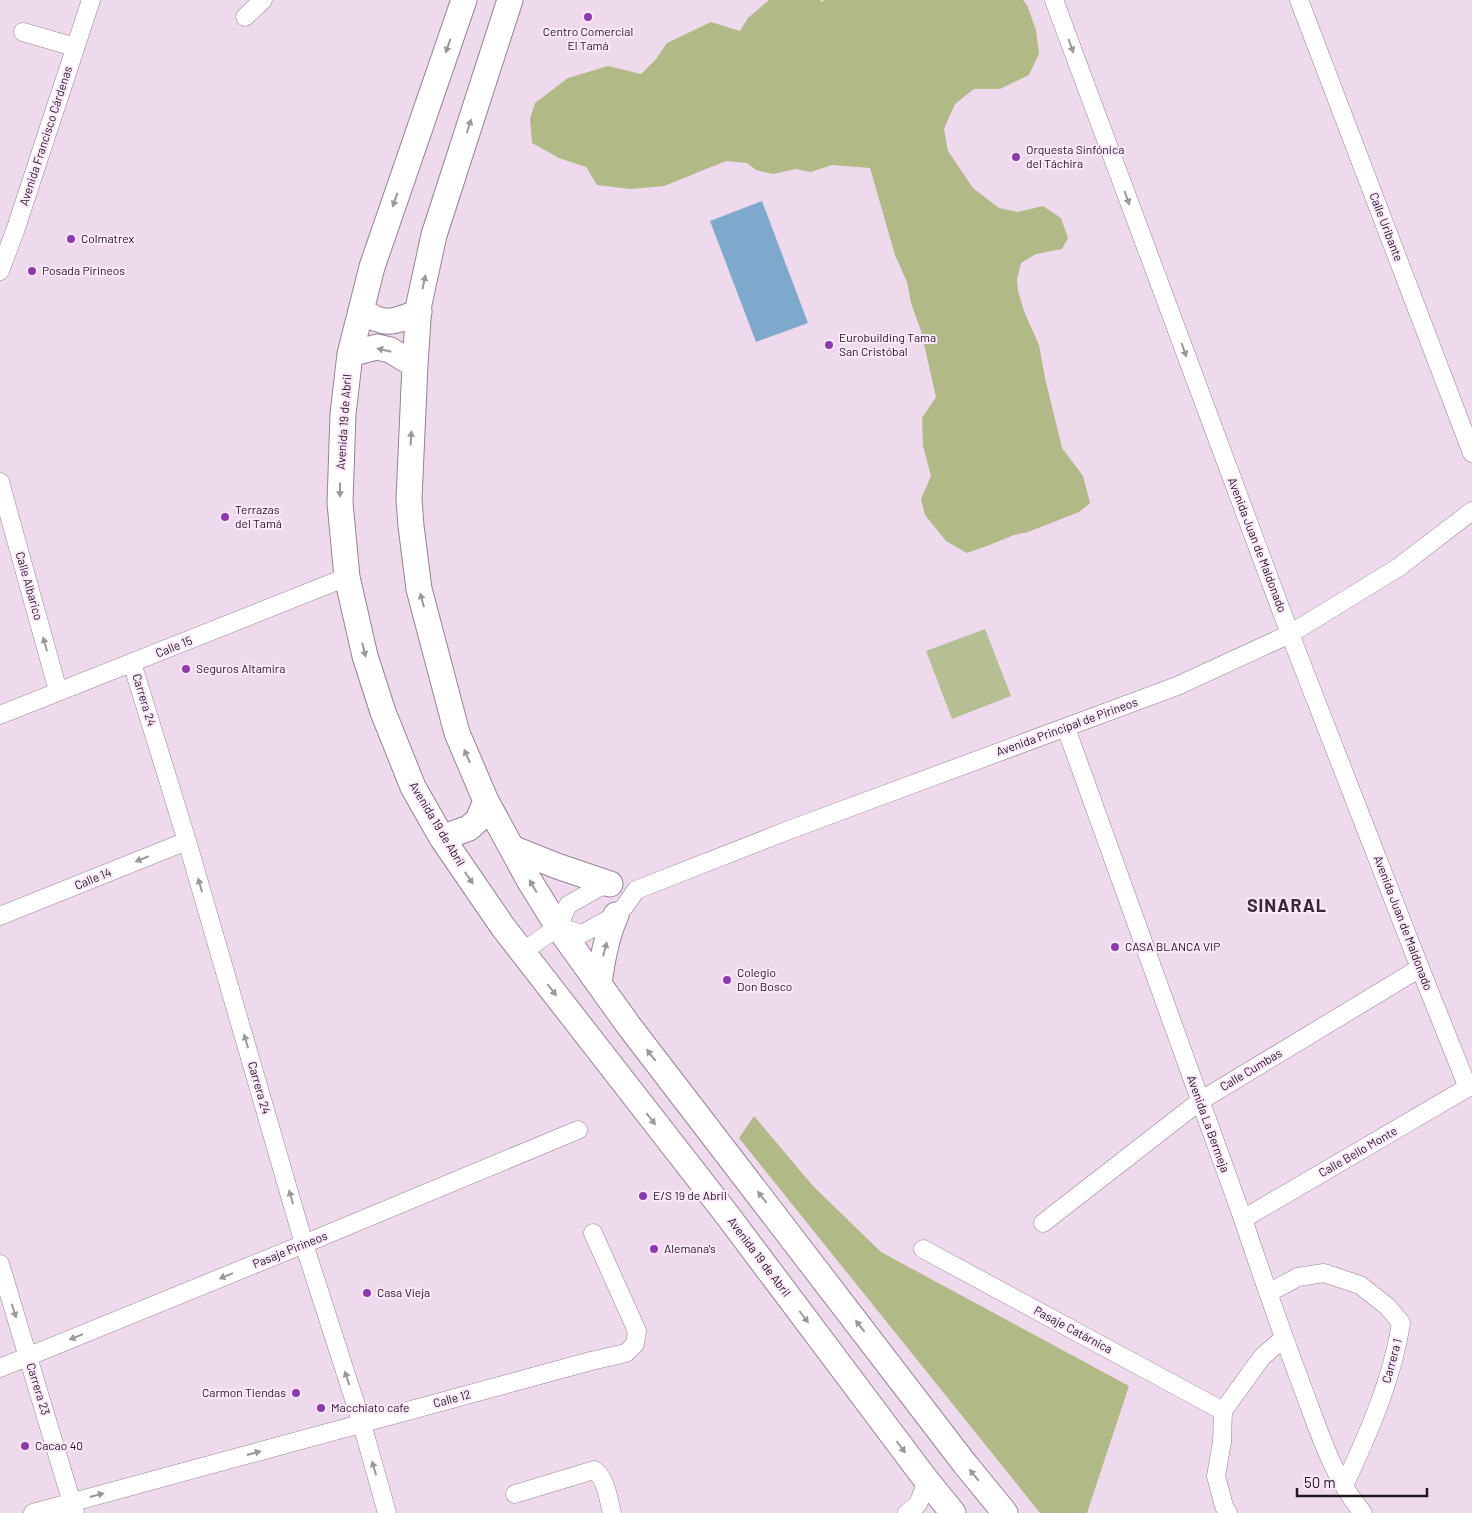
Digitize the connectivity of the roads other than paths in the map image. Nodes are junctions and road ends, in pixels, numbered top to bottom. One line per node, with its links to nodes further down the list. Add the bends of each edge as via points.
1 (91, 0): 9 (street, Avenida Francisco Cárdenas)
2 (263, 0): 7 (street)
3 (464, 0): 11 (main road, Avenida 19 de Abril, one-way to 11, via 372,267)
4 (510, 0): 12 (main road, one-way to 4, via 434,235)
5 (1299, 0): 15 (street, Calle Uribante)
6 (1059, 2): 19 (street, Avenida Juan de Maldonado, one-way to 19)
7 (245, 17)
8 (23, 32): 9 (street)
9 (75, 47): 10 (street, Avenida Francisco Cárdenas)
10 (0, 271)
11 (362, 310): 12 (main road, via 371,318 385,322 398,321); 13 (main road, Avenida 19 de Abril)
12 (419, 312): 14 (main road)
13 (350, 354): 14 (main road, one-way to 13, via 390,350 377,347); 18 (main road, Avenida 19 de Abril, one-way to 18, via 343,414 340,503)
14 (414, 365): 24 (main road, one-way to 14, via 457,733 419,589 409,499)
15 (1472, 454)
16 (0, 482): 21 (street, Calle Albarico, one-way to 16)
17 (1472, 511): 19 (street, Avenida Principal de Pirineos, via 1398,567)
18 (347, 577): 20 (street, Calle 15); 25 (main road, Avenida 19 de Abril, one-way to 25, via 382,712 413,787)
19 (1290, 634): 23 (street, Avenida Principal de Pirineos, via 1177,686); 34 (street, Avenida Juan de Maldonado)
20 (132, 663): 21 (street, Calle 15); 26 (street, Carrera 24)
21 (58, 691): 22 (street, Calle 15)
22 (0, 715)
23 (1066, 728): 29 (street, Avenida Principal de Pirineos); 37 (street, Avenida La Bermeja)
24 (486, 801): 25 (main road, via 478,820 469,828); 27 (main road)
25 (442, 838): 33 (main road, Avenida 19 de Abril, one-way to 33)
26 (187, 841): 31 (street, Calle 14, one-way to 31); 42 (street, Carrera 24, one-way to 26)
27 (512, 848): 28 (main road); 32 (main road, one-way to 27)
28 (610, 884): 29 (street); 32 (street, via 568,905)
29 (636, 890): 30 (street)
30 (616, 915): 32 (street, via 582,934); 35 (main road, one-way to 30, via 603,954)
31 (0, 916)
32 (558, 927): 33 (street); 35 (main road)
33 (522, 952): 51 (main road, Avenida 19 de Abril, one-way to 51, via 728,1216)
34 (1420, 968): 36 (street, Avenida Juan de Maldonado); 37 (street, Calle Cumbas)
35 (599, 984): 60 (main road, one-way to 35)
36 (1470, 1086): 39 (street, Calle Bello Monte)
37 (1200, 1101): 39 (street, Avenida La Bermeja); 40 (street, Calle Cumbas)
38 (578, 1130): 42 (street, Pasaje Pirineos)
39 (1243, 1219): 45 (street, Avenida La Bermeja)
40 (1044, 1223)
41 (593, 1233): 50 (street, Calle 12, via 637,1331 635,1344 626,1353)
42 (304, 1244): 47 (street, Pasaje Pirineos, one-way to 47); 50 (street, Carrera 24, one-way to 42)
43 (923, 1249): 49 (street, Pasaje Catárnica)
44 (0, 1264): 47 (street, Carrera 23, one-way to 47)
45 (1268, 1292): 46 (street, Avenida La Bermeja); 52 (street, Carrera 1, via 1298,1277 1324,1273 1360,1285 1388,1307 1401,1324 1386,1387)
46 (1284, 1338): 49 (street, via 1262,1357); 52 (street, Avenida La Bermeja, via 1329,1457)
47 (28, 1356): 48 (street, Pasaje Pirineos); 54 (street, Carrera 23)
48 (0, 1368)
49 (1223, 1411): 61 (street, via 1216,1476)
50 (362, 1424): 54 (street, Calle 12, one-way to 50); 56 (street, Carrera 24, one-way to 50)
51 (927, 1481): 58 (street, via 918,1504); 59 (main road, Avenida 19 de Abril)
52 (1344, 1486): 62 (street, Avenida La Bermeja)
53 (515, 1494): 57 (street, via 594,1470 603,1479)
54 (73, 1508): 55 (street, Calle 12)
55 (33, 1513)
56 (387, 1513)
57 (612, 1513)
58 (907, 1513)
59 (953, 1513)
60 (1005, 1513)
61 (1228, 1513)
62 (1363, 1513)

